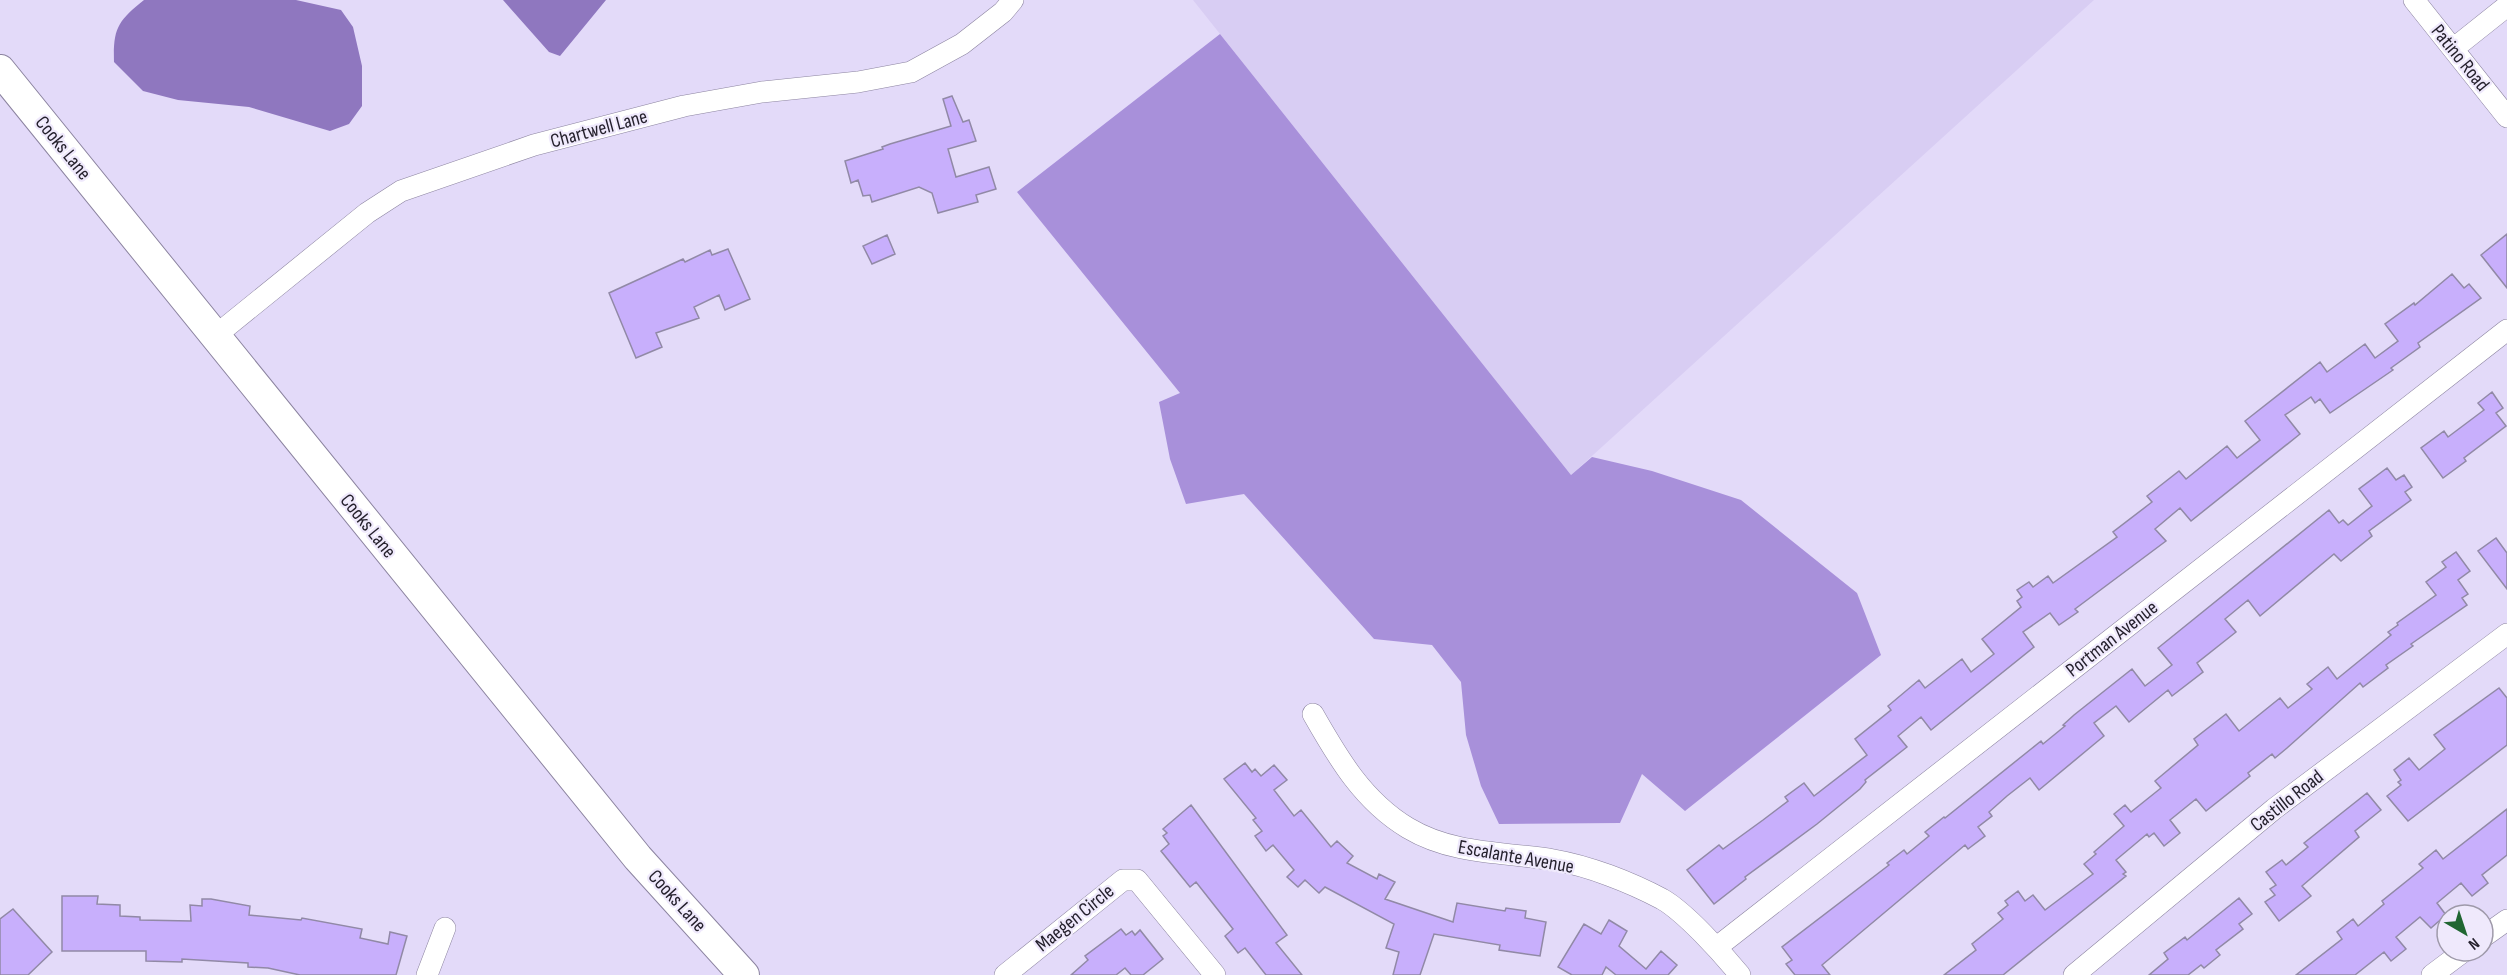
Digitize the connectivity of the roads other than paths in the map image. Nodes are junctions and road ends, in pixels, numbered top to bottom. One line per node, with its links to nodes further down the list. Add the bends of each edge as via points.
1 (1013, 0): 8 (street, Chartwell Lane, via 962,44 910,72 684,106 534,146 401,191)
2 (2414, 0): 4 (street, Patino Road)
3 (2507, 6): 4 (street)
4 (2453, 50): 6 (street, Patino Road)
5 (0, 70): 8 (main road, Cooks Lane)
6 (2507, 117)
7 (2507, 330): 12 (street, Portman Avenue)
8 (214, 336): 15 (main road, Cooks Lane, via 638,858)
9 (2507, 634): 19 (street, Castillo Road, via 2274,809)
10 (1313, 714): 12 (street, Escalante Avenue, via 1342,766 1380,808 1410,829 1459,849 1556,861 1618,880 1663,900)
11 (445, 928): 14 (street)
12 (1717, 947): 18 (street, Escalante Avenue)
13 (2448, 963): 20 (street)
14 (427, 975)
15 (744, 975)
16 (1005, 975): 17 (street, Maegen Circle, via 1123,880 1137,880)
17 (1215, 975)
18 (1740, 975)
19 (2074, 975)
20 (2432, 975)

